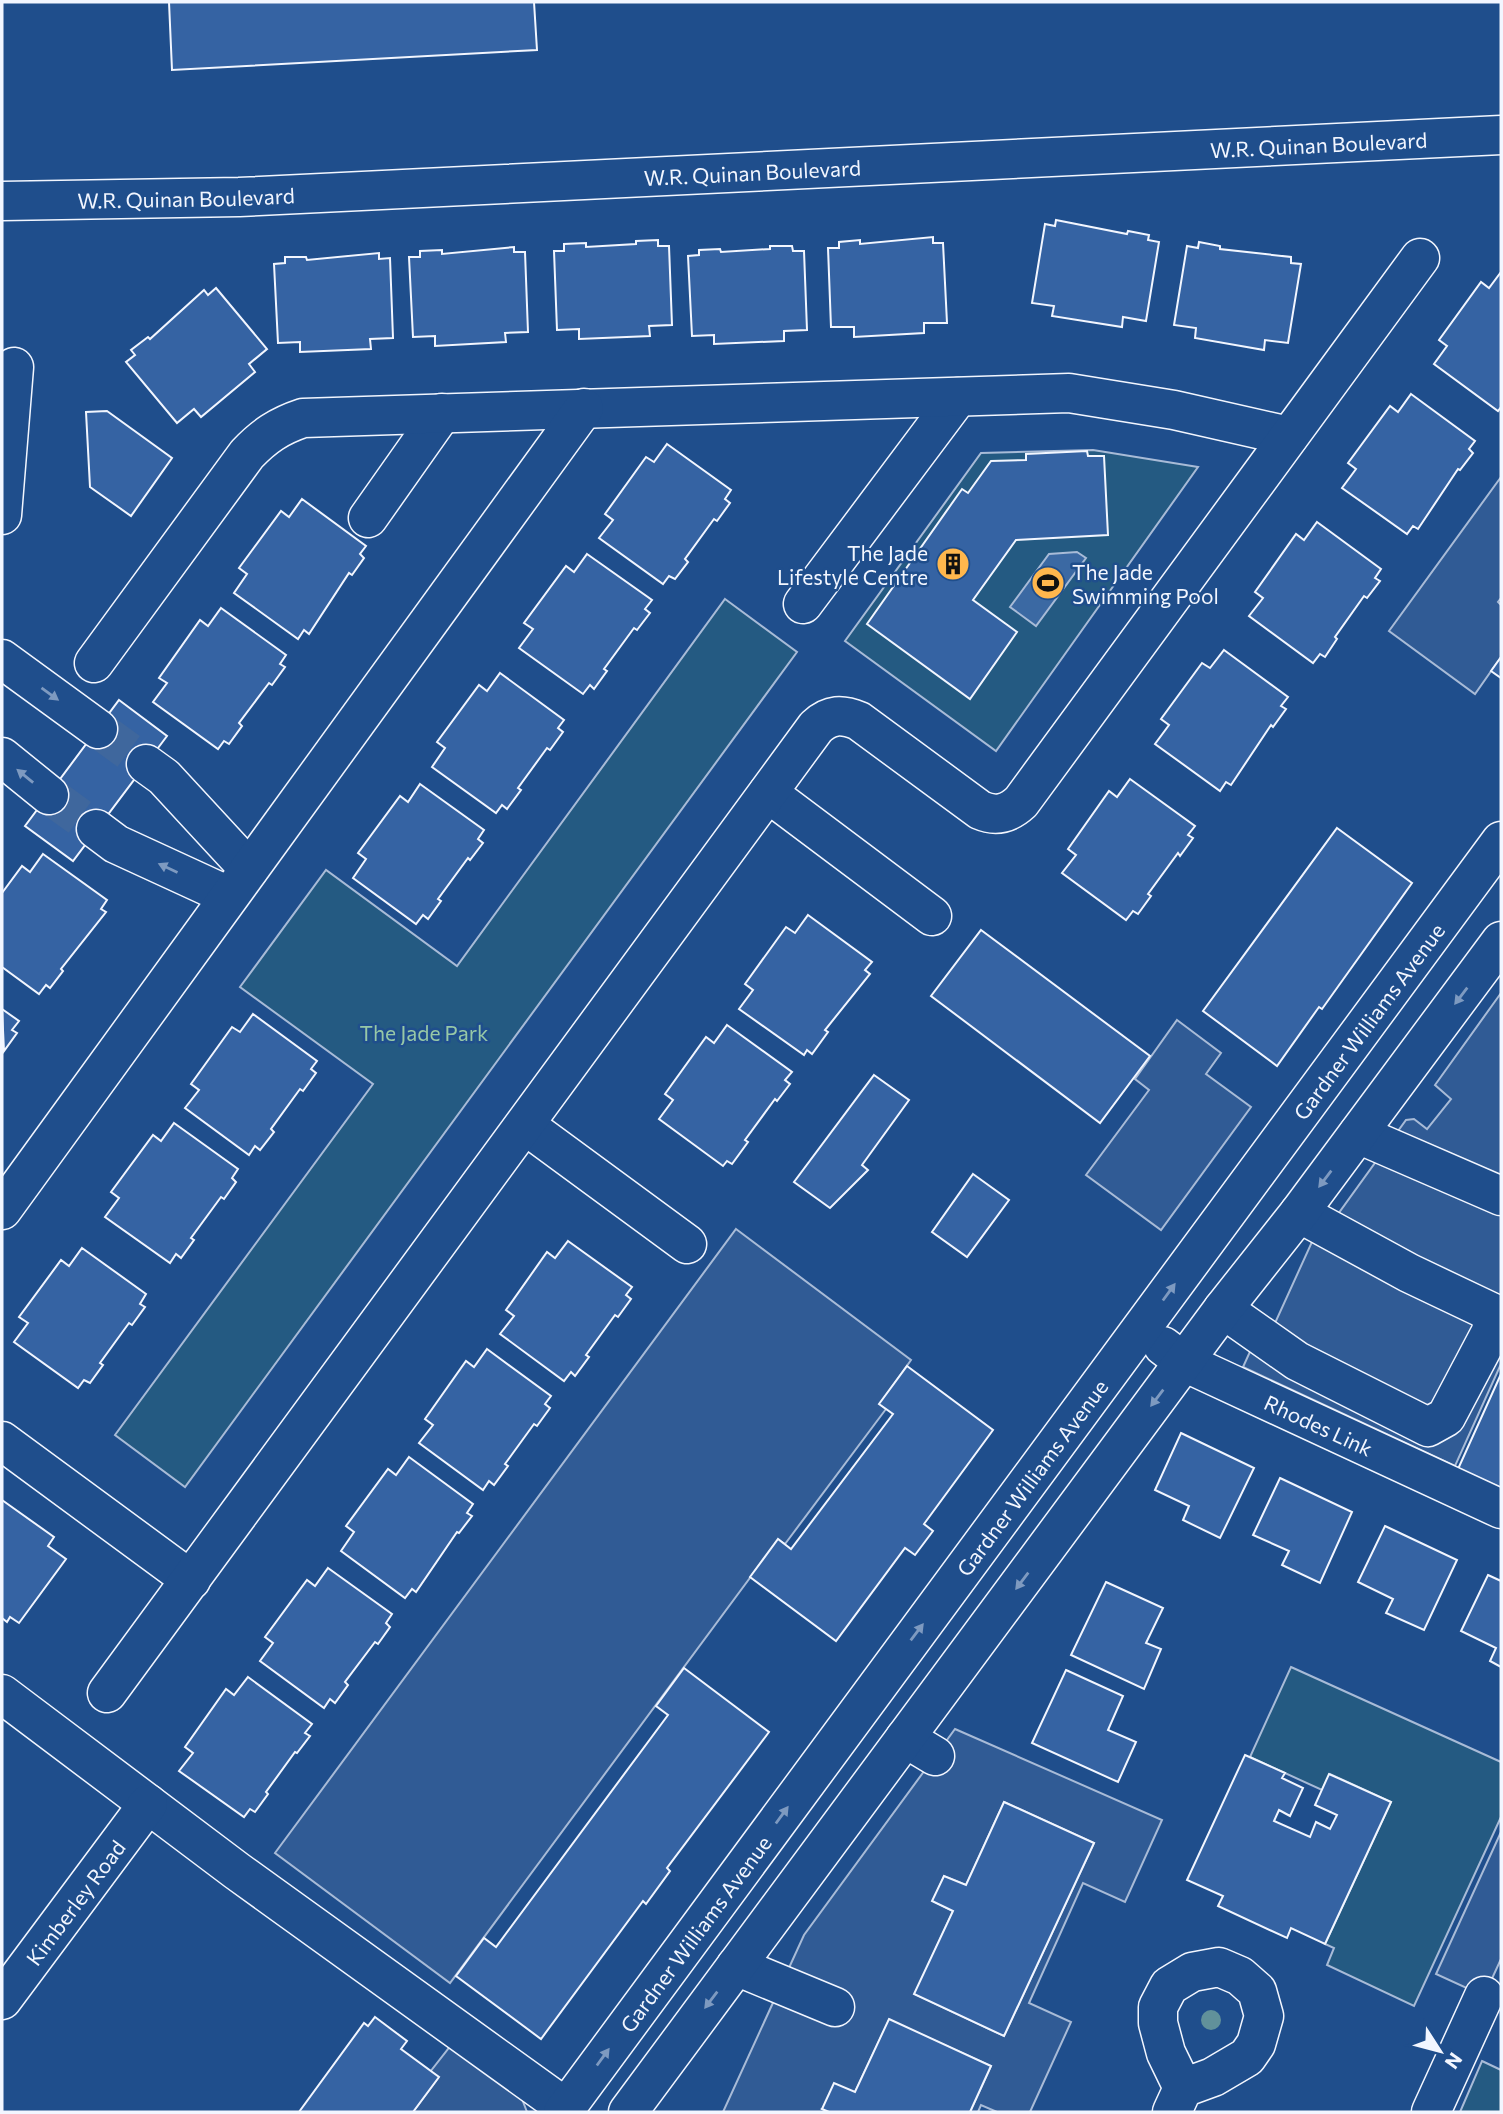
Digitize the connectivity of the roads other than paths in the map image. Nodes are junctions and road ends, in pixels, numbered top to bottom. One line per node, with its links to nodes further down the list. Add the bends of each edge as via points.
1 (1501, 135): 2 (street, W.R. Quinan Boulevard, via 239,197)
2 (2, 201)
3 (1420, 258): 8 (street)
4 (13, 368): 9 (street)
5 (958, 397): 6 (street); 8 (street, via 1069,393); 11 (street)
6 (584, 408): 7 (street); 21 (street)
7 (442, 413): 10 (street); 13 (street, via 303,418 262,438)
8 (1289, 436): 17 (street, via 1012,810 1000,814 980,810 846,716 833,716 816,727)
9 (2, 497)
10 (368, 518)
11 (803, 604)
12 (2, 659): 14 (street, one-way to 14)
13 (94, 663)
14 (98, 729)
15 (2, 757): 18 (street, one-way to 15)
16 (146, 764): 21 (street, via 164,777)
17 (768, 793): 22 (street); 24 (street)
18 (49, 795)
19 (96, 829): 21 (street, one-way to 19, via 117,844)
20 (1501, 841): 32 (street, Gardner Williams Avenue, one-way to 20)
21 (239, 883): 27 (street)
22 (932, 916)
23 (1496, 957): 25 (street, one-way to 25)
24 (525, 1125): 29 (street); 36 (street)
25 (1358, 1134): 26 (street); 28 (street, one-way to 28)
26 (1501, 1195)
27 (2, 1210)
28 (1299, 1213): 30 (street, via 1409,1273); 31 (street)
29 (687, 1244)
30 (1496, 1300): 31 (street, via 1492,1330 1446,1417 1428,1427 1297,1361)
31 (1223, 1309): 33 (street)
32 (1141, 1329): 33 (street, Rhodes Link); 44 (street, Gardner Williams Avenue, one-way to 32)
33 (1184, 1362): 35 (street, Rhodes Link); 40 (street, one-way to 40, via 920,1747)
34 (2, 1441): 36 (street)
35 (1501, 1509)
36 (191, 1580): 37 (street)
37 (107, 1693)
38 (2, 1694): 39 (street)
39 (148, 1804): 42 (street, Kimberley Road); 44 (street)
40 (736, 1966): 43 (street); 45 (street, one-way to 45)
41 (1484, 1996): 46 (street)
42 (2, 2000)
43 (835, 2007)
44 (564, 2110)
45 (628, 2112)
46 (1431, 2112)

